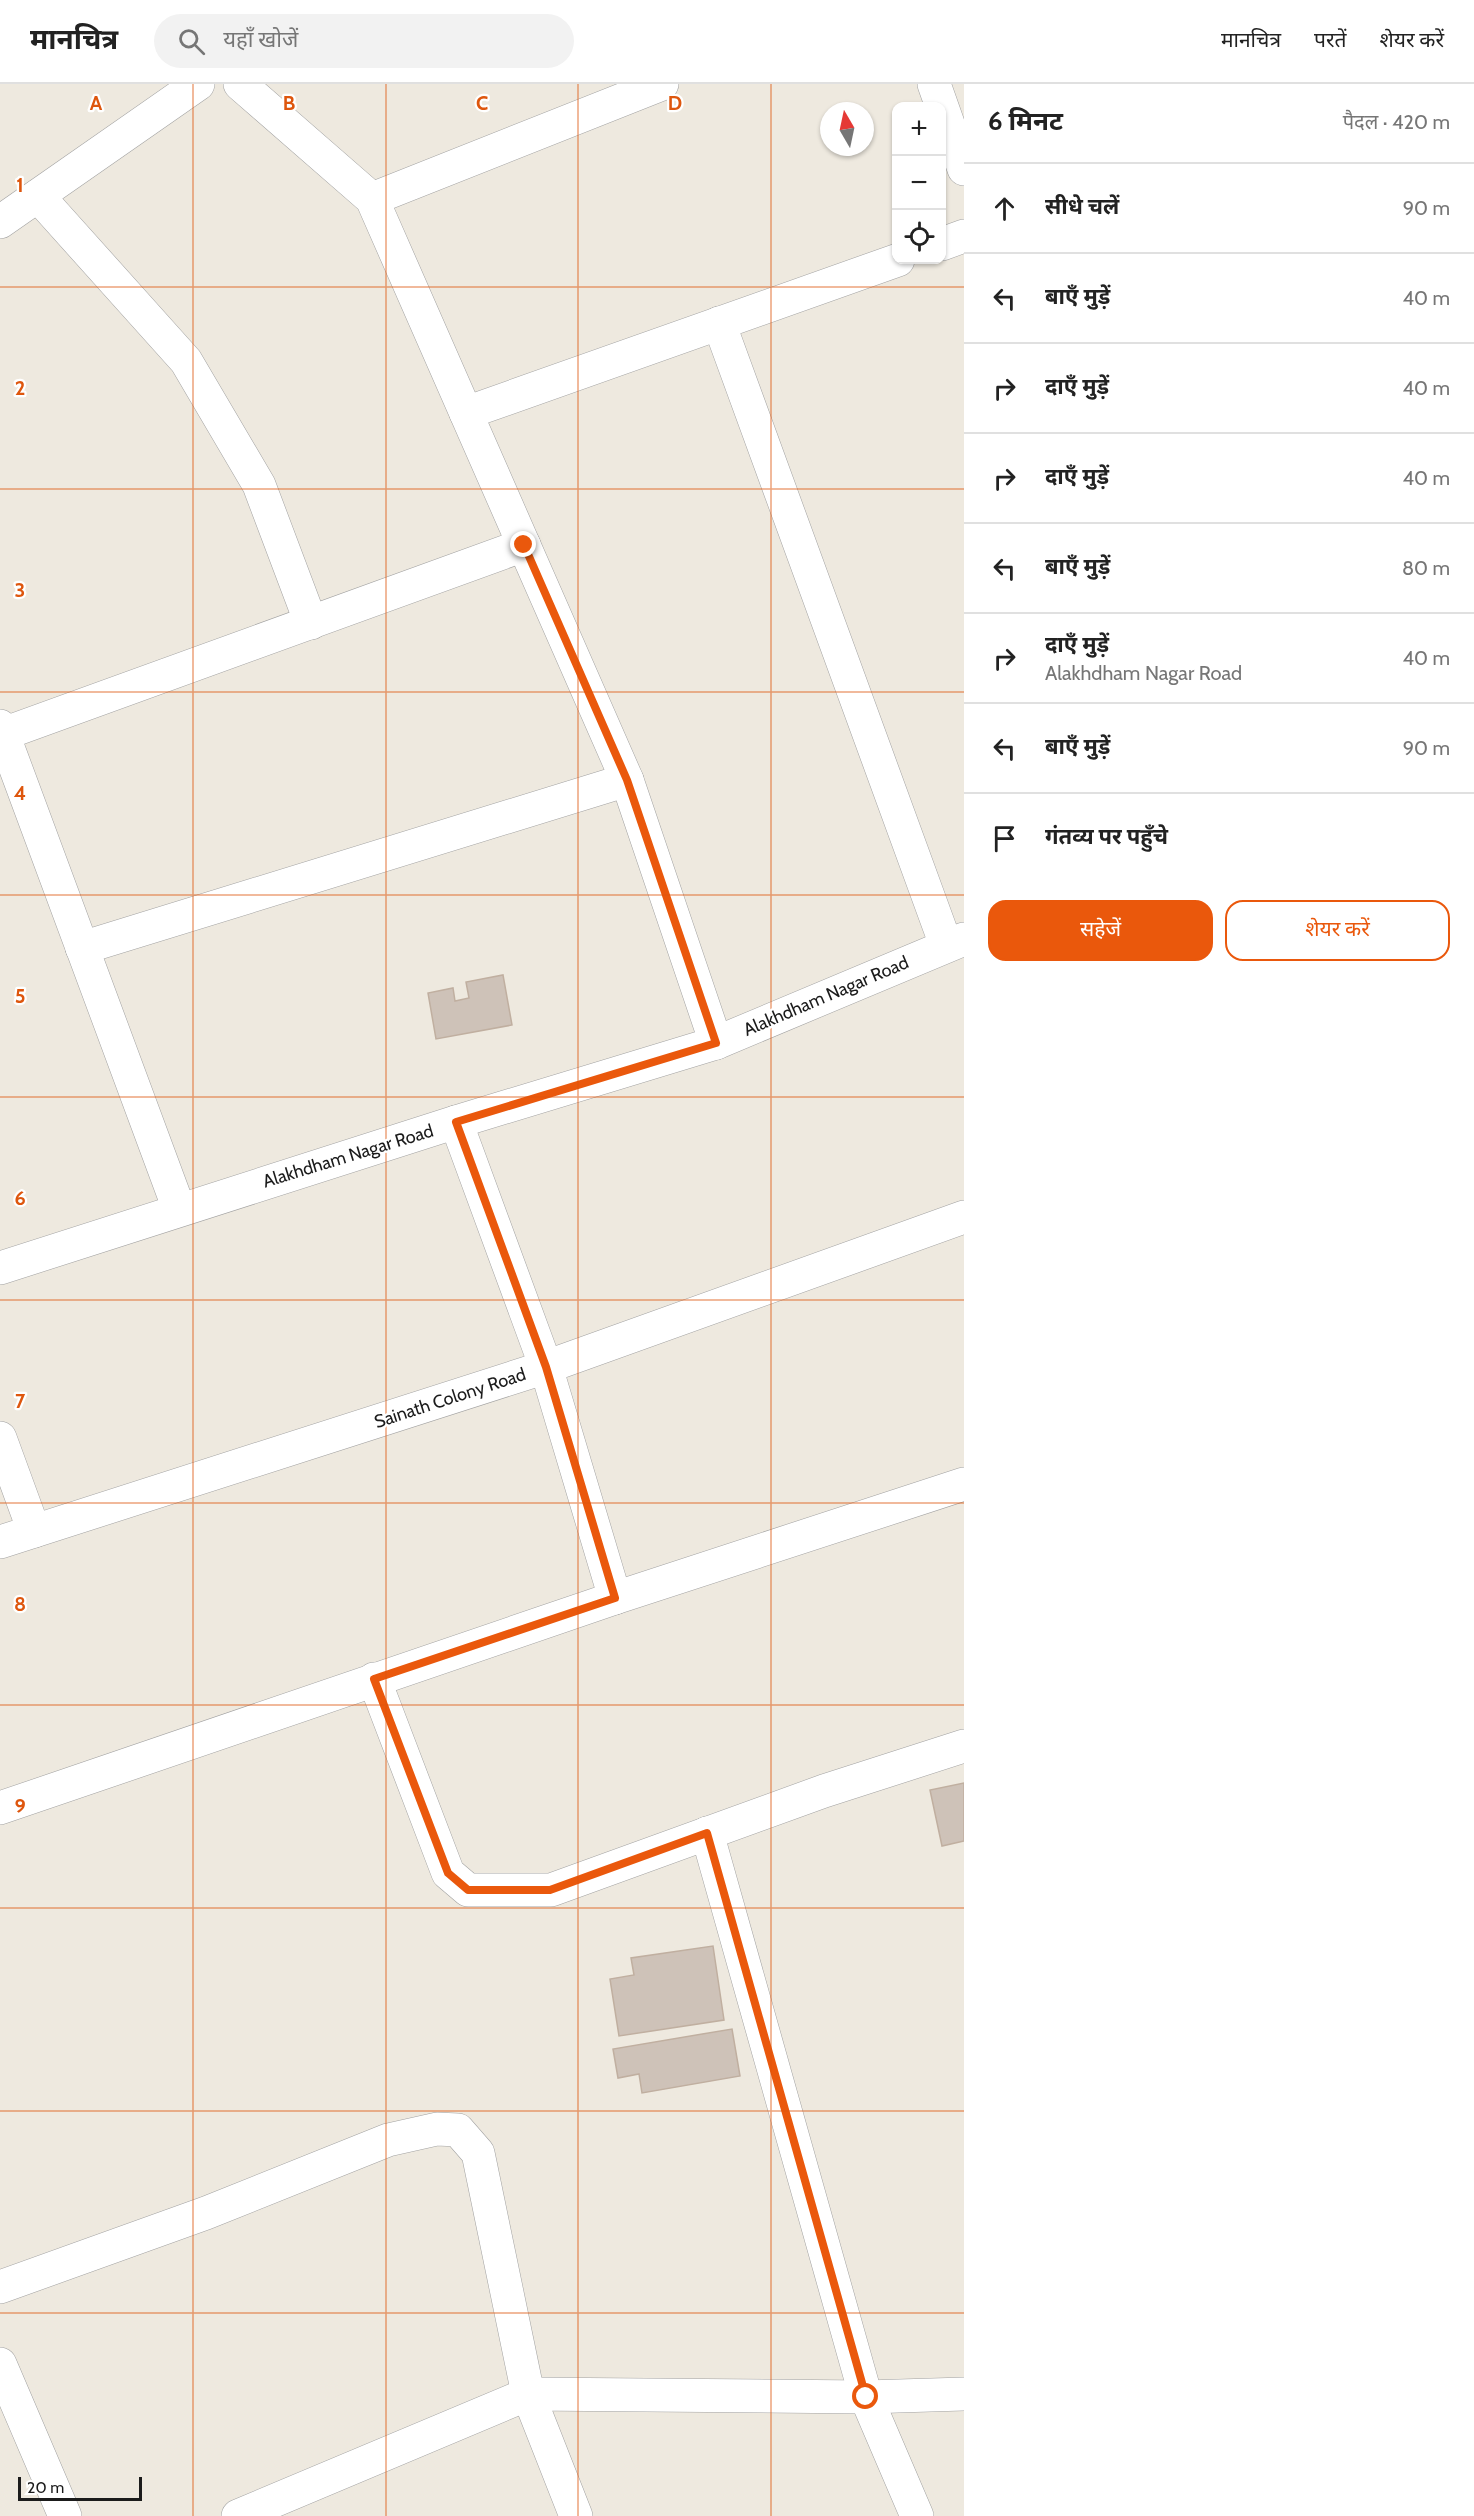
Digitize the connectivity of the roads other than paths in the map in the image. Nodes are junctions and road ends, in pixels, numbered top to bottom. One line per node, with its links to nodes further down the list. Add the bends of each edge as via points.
1 (198, 84): 6 (street)
2 (240, 84): 7 (street)
3 (662, 84): 7 (street)
4 (934, 84): 5 (street)
5 (964, 169)
6 (38, 196): 8 (street); 15 (street, via 186,361 259,485)
7 (372, 199): 13 (street)
8 (0, 222)
9 (964, 236): 10 (street)
10 (946, 243)
11 (892, 262): 12 (street)
12 (719, 323): 13 (street); 18 (street)
13 (466, 413): 14 (street)
14 (524, 545): 15 (street); 17 (street)
15 (311, 623): 16 (street)
16 (1, 730): 19 (street)
17 (627, 780): 19 (street); 20 (street)
18 (955, 942): 20 (street, Alakhdham Nagar Road)
19 (82, 948): 22 (street)
20 (716, 1043): 21 (street, Alakhdham Nagar Road)
21 (456, 1122): 22 (street, Alakhdham Nagar Road); 25 (street)
22 (179, 1209): 24 (street, Alakhdham Nagar Road)
23 (964, 1216): 25 (street, Sainath Colony Road)
24 (0, 1268)
25 (546, 1367): 28 (street, Sainath Colony Road); 30 (street)
26 (0, 1438): 28 (street)
27 (964, 1484): 30 (street)
28 (34, 1531): 29 (street, Sainath Colony Road)
29 (0, 1542)
30 (615, 1598): 31 (street)
31 (374, 1679): 33 (street); 34 (street, via 448,1873 468,1890 550,1890)
32 (964, 1746): 34 (street)
33 (0, 1808)
34 (707, 1833): 39 (street)
35 (0, 2287): 37 (street, via 388,2140 437,2129 458,2130 478,2153)
36 (0, 2364): 41 (street)
37 (528, 2394): 39 (street); 40 (street); 42 (street)
38 (964, 2394): 39 (street)
39 (866, 2397): 43 (street)
40 (253, 2513)
41 (65, 2516)
42 (576, 2516)
43 (917, 2516)

